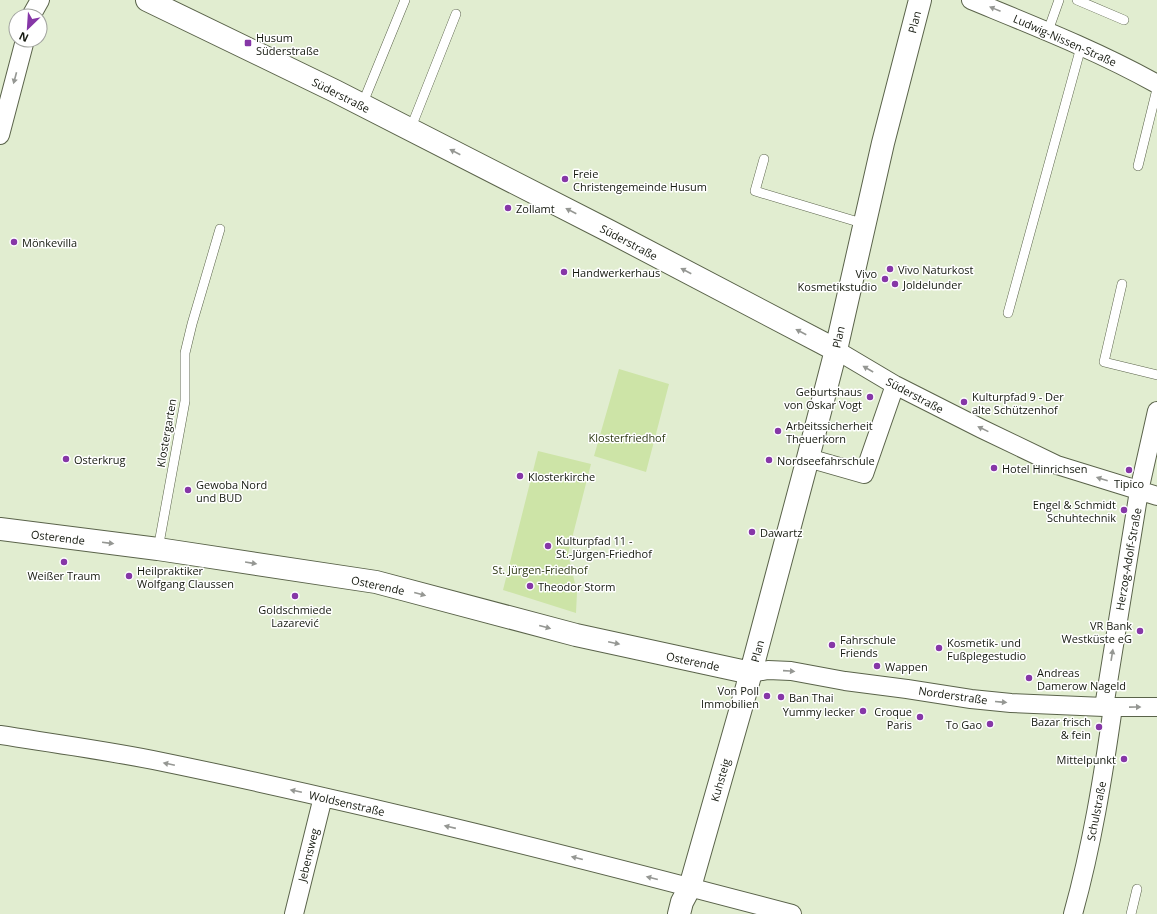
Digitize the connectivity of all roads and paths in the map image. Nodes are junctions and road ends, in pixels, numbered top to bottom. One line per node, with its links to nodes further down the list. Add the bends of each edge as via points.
1 (147, 0): 14 (main road, Süderstraße)
2 (405, 0): 14 (lane)
3 (920, 0): 19 (main road, Plan)
4 (972, 0): 9 (street, Ludwig-Nissen-Straße, one-way to 4)
5 (1059, 0): 9 (lane)
6 (1077, 0): 8 (lane)
7 (456, 14): 15 (lane)
8 (1124, 20)
9 (1048, 31): 10 (street, Ludwig-Nissen-Straße)
10 (1081, 47): 12 (street, Ludwig-Nissen-Straße, via 1123,65); 22 (lane)
11 (23, 48): 16 (street, one-way to 16)
12 (1157, 84)
13 (1157, 89): 18 (lane)
14 (362, 105): 15 (main road, Süderstraße)
15 (410, 130): 23 (main road, Süderstraße, one-way to 15, via 609,230)
16 (0, 135)
17 (764, 159): 19 (lane, via 755,192)
18 (1138, 166)
19 (865, 224): 23 (main road, Plan)
20 (220, 229): 31 (lane, Klostergarten, via 185,353 185,401)
21 (1122, 284): 24 (lane, via 1104,362)
22 (1008, 313)
23 (836, 350): 25 (street, Süderstraße, one-way to 23); 27 (main road, Plan)
24 (1157, 375)
25 (895, 385): 27 (street, via 864,474); 28 (street, Süderstraße, one-way to 25, via 1057,465)
26 (1157, 411): 28 (street, Herzog-Adolf-Straße)
27 (808, 458): 32 (main road, Plan)
28 (1139, 491): 29 (street, Süderstraße); 33 (street, Herzog-Adolf-Straße, one-way to 28)
29 (1157, 496)
30 (0, 529): 31 (main road, Osterende, one-way to 31)
31 (158, 549): 32 (main road, Osterende, one-way to 32, via 376,582 576,635)
32 (751, 673): 33 (street, Norderstraße, one-way to 33, via 768,670 791,671 971,699); 37 (main road, Kuhsteig)
33 (1108, 707): 34 (street, Norderstraße, one-way to 34); 42 (street, Schulstraße, via 1099,800)
34 (1157, 707)
35 (0, 735): 36 (street, Woldsenstraße, one-way to 35, via 151,760)
36 (323, 797): 37 (street, Woldsenstraße, one-way to 36); 39 (street, Jebensweg)
37 (690, 887): 40 (main road, Kuhsteig); 41 (street, Woldsenstraße)
38 (1137, 889): 43 (lane)
39 (294, 914)
40 (679, 914)
41 (792, 914)
42 (1073, 914)
43 (1131, 914)

